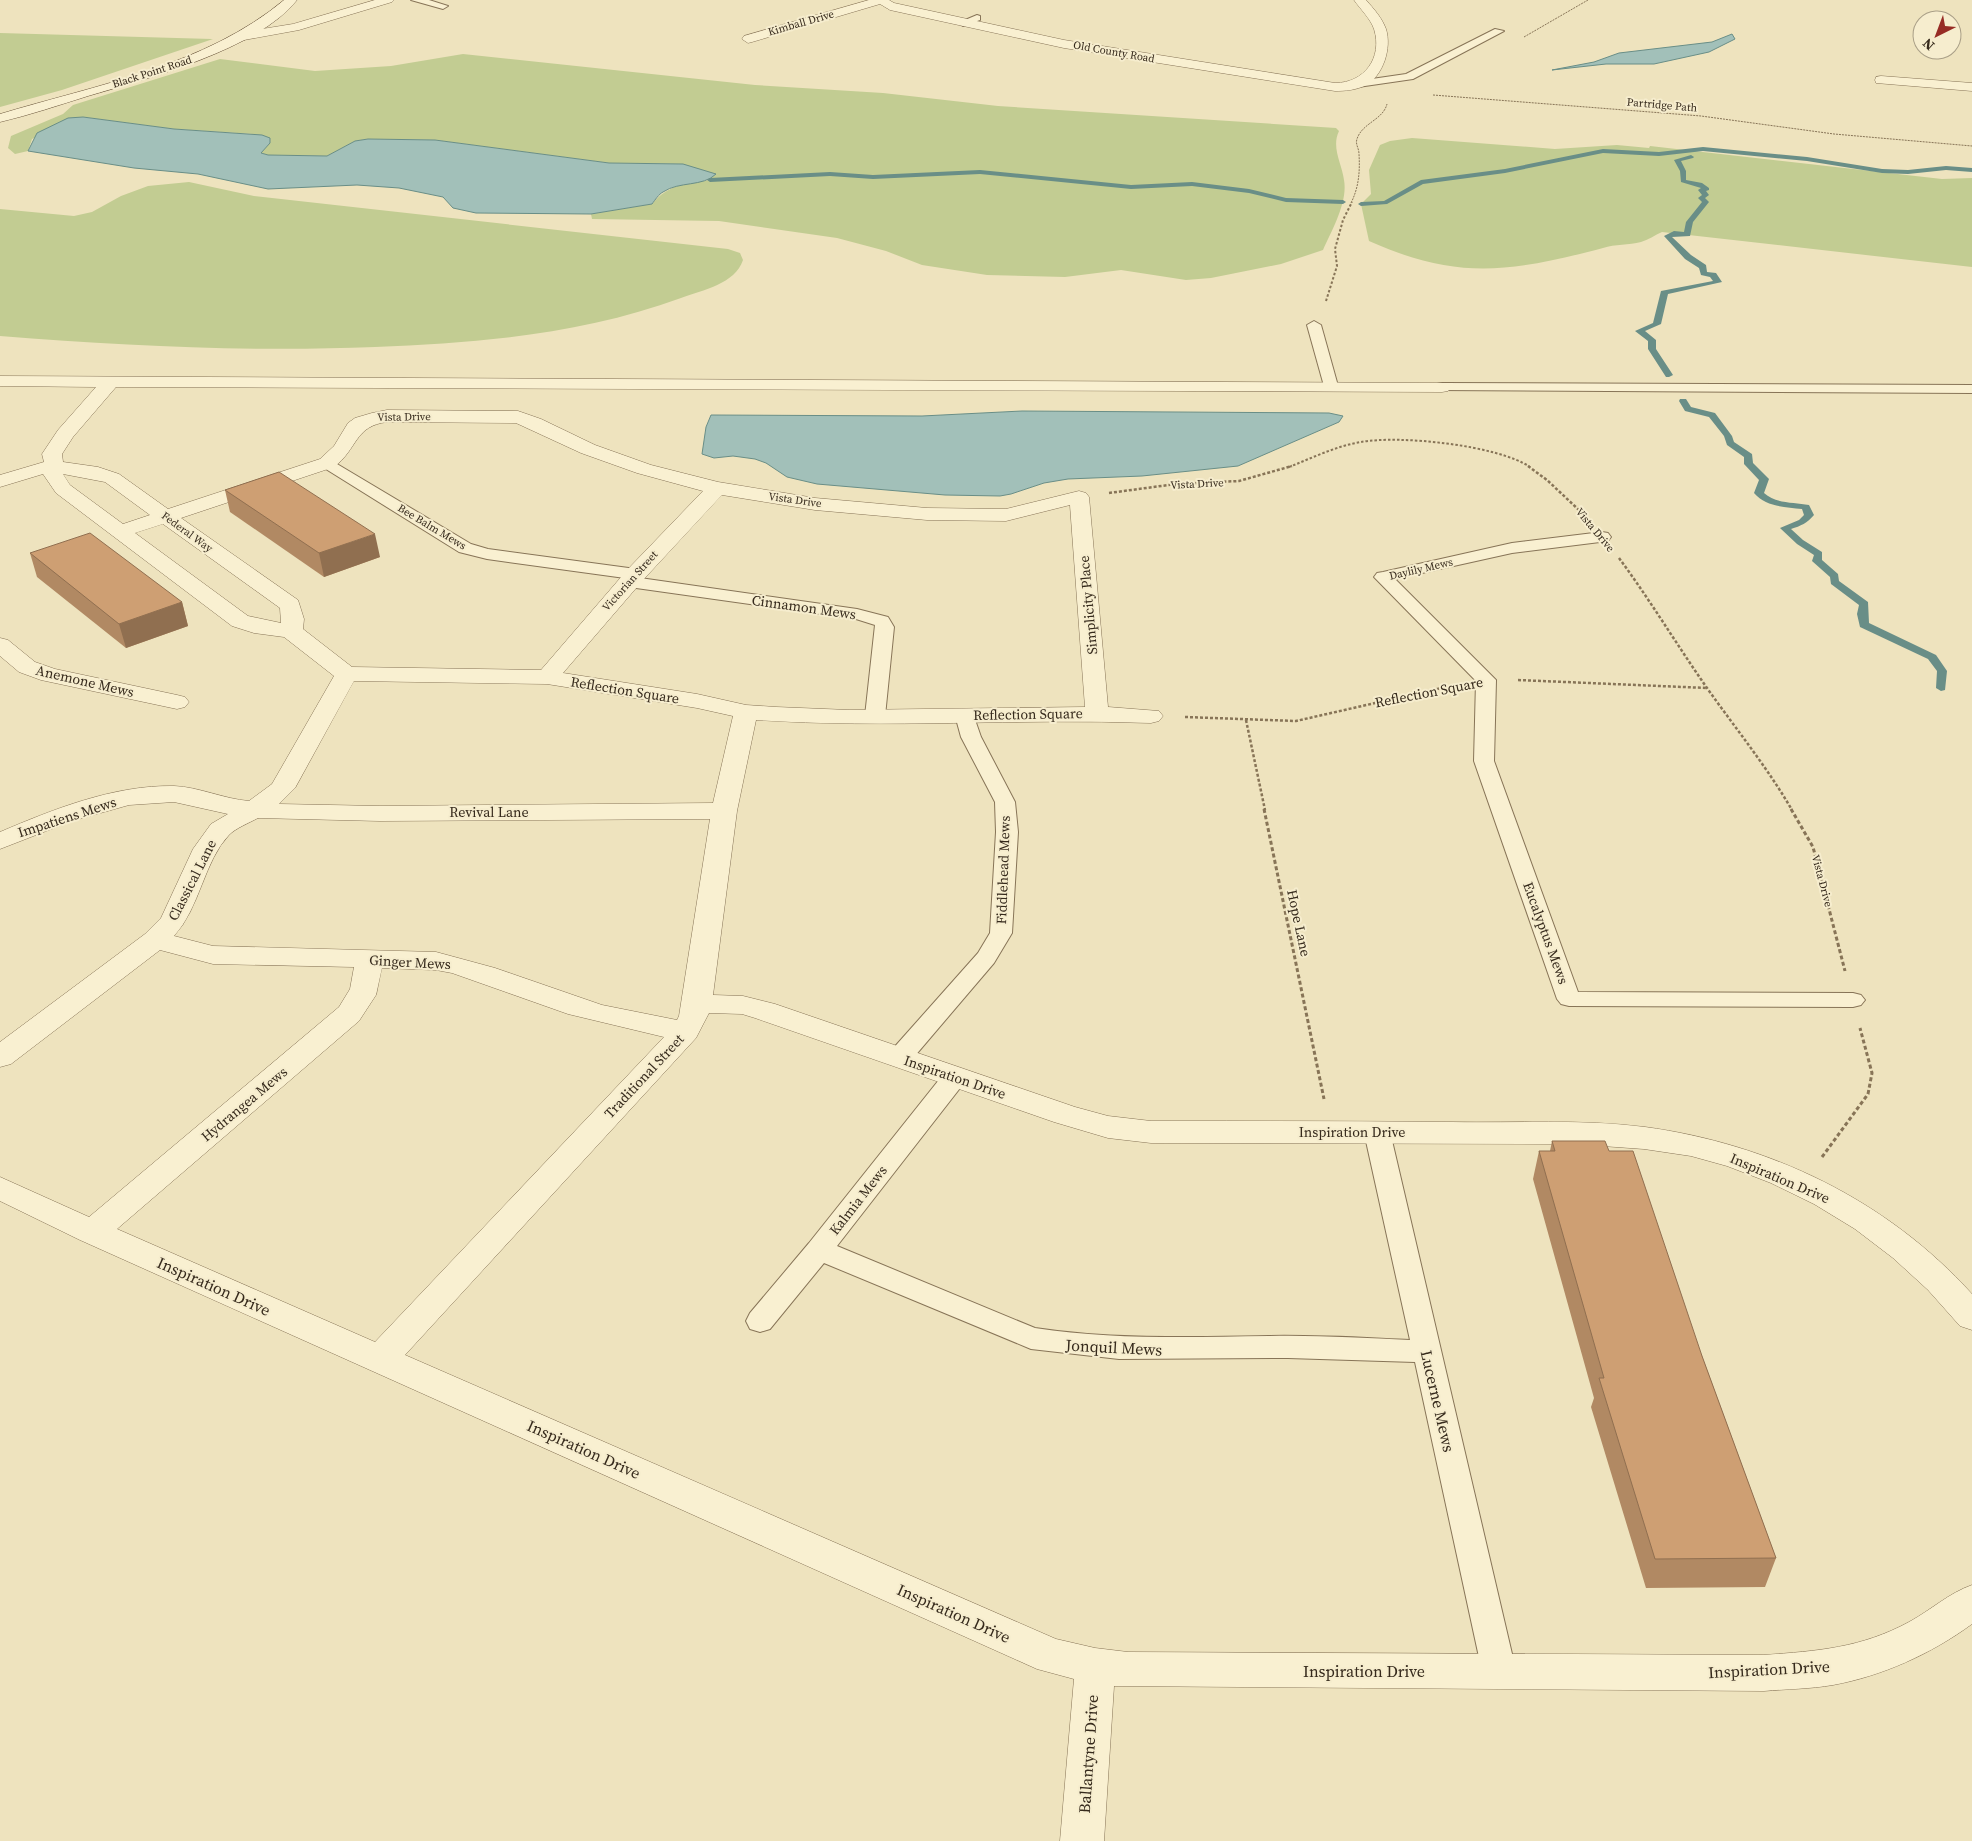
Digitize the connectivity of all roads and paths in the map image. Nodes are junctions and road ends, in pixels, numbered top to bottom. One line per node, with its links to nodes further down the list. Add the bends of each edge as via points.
1 (292, 0): 11 (street, Black Point Road)
2 (388, 0): 11 (street, via 296,27)
3 (416, 0): 7 (lane)
4 (882, 0): 8 (street, Old County Road); 9 (street, Old County Road, via 890,6); 12 (street, Kimball Drive)
5 (1360, 0): 16 (street, via 1376,20 1382,45 1372,74)
6 (1588, 0): 13 (path, via 1535,31 1493,50)
7 (443, 6)
8 (977, 18): 9 (lane); 14 (street, Old County Road)
9 (963, 23): 14 (street, Old County Road, via 1064,44)
10 (1499, 31): 13 (lane)
11 (244, 36): 19 (street, Black Point Road, via 213,51 148,73)
12 (748, 39)
13 (1469, 46): 16 (lane, via 1409,77)
14 (1165, 57): 16 (street, Old County Road, via 1312,85)
15 (1881, 80): 17 (street)
16 (1354, 85): 21 (path, via 1377,93 1387,104 1385,111 1360,132 1356,140 1359,152 1358,189 1343,220 1335,249 1337,266 1332,286)
17 (1972, 87)
18 (1430, 94): 20 (path, Partridge Path, via 1701,116 1834,134)
19 (0, 118)
20 (1972, 146)
21 (1314, 325): 24 (lane)
22 (0, 381): 23 (street)
23 (111, 381): 24 (street); 28 (street, via 65,434 52,454)
24 (1331, 386): 25 (street)
25 (1442, 386): 26 (lane)
26 (1972, 389)
27 (327, 463): 30 (street, Vista Drive, via 340,454 354,427 368,418 512,416 635,466); 32 (street, Vista Drive); 35 (lane, Bee Balm Mews, via 465,548)
28 (54, 465): 29 (street); 32 (street, Federal Way, via 104,474); 33 (street, via 53,477 63,489)
29 (0, 482)
30 (717, 488): 31 (street, Vista Drive, via 840,507 969,515 1006,515); 35 (street, Victorian Street)
31 (1078, 497): 34 (path, Vista Drive, via 1249,479 1360,441 1412,442 1503,455 1526,464 1558,490); 44 (street, Simplicity Place)
32 (165, 516): 33 (street, Vista Drive); 36 (street, Federal Way, via 290,606)
33 (121, 531): 36 (street, via 240,621)
34 (1602, 537): 40 (lane, Daylily Mews, via 1512,548 1383,577); 41 (path, Vista Drive, via 1648,596)
35 (632, 578): 39 (street, Victorian Street); 46 (lane, Cinnamon Mews, via 882,621 885,627)
36 (291, 631): 38 (street)
37 (0, 645): 42 (street, Anemone Mews, via 27,666 49,675)
38 (346, 674): 39 (street, Reflection Square); 49 (street, Classical Lane, via 282,788)
39 (547, 677): 43 (street, Reflection Square)
40 (1486, 680): 41 (path, Reflection Square); 48 (path, Reflection Square, via 1296,721); 54 (lane, Eucalyptus Mews, via 1484,761 1569,999)
41 (1707, 688): 54 (path, Vista Drive, via 1772,776 1813,847)
42 (177, 702)
43 (746, 712): 46 (street, Reflection Square); 50 (street)
44 (1097, 714): 45 (street, Reflection Square); 47 (street, Reflection Square)
45 (965, 715): 46 (street, Reflection Square); 57 (lane, Fiddlehead Mews, via 970,737 1005,802 1007,832 1000,933 986,958)
46 (875, 716)
47 (1151, 716): 48 (path, Reflection Square)
48 (1246, 720): 59 (path, Hope Lane)
49 (253, 810): 50 (street, Revival Lane, via 329,813); 51 (street, Impatiens Mews, via 186,795 144,796 101,804); 52 (street, Classical Lane, via 225,825 212,839 173,920)
50 (724, 811): 55 (street)
51 (0, 841)
52 (155, 940): 53 (street, Ginger Mews, via 213,955); 56 (street, Classical Lane)
53 (368, 960): 55 (street, Ginger Mews, via 436,961 464,965 565,1004 643,1024); 63 (street, Hydrangea Mews, via 368,981 362,997 349,1014)
54 (1853, 1000): 61 (path, Vista Drive, via 1872,1073 1868,1094)
55 (691, 1017): 57 (street, Inspiration Drive, via 722,1003 758,1009); 68 (street, Traditional Street)
56 (0, 1057)
57 (899, 1058): 58 (street, Inspiration Drive)
58 (955, 1077): 59 (street, Inspiration Drive, via 1108,1127 1151,1132); 64 (lane, Kalmia Mews)
59 (1330, 1132): 60 (street, Inspiration Drive)
60 (1377, 1132): 61 (street, Inspiration Drive, via 1600,1134 1644,1138 1721,1153); 67 (lane, Lucerne Mews)
61 (1803, 1184): 65 (street, Inspiration Drive, via 1840,1204 1899,1245)
62 (0, 1188): 63 (street, Inspiration Drive)
63 (92, 1232): 68 (street, Inspiration Drive)
64 (819, 1250): 66 (lane, Kalmia Mews); 67 (lane, Jonquil Mews, via 1031,1338 1068,1345 1118,1346 1152,1351 1270,1347)
65 (1972, 1317)
66 (760, 1321)
67 (1427, 1352): 71 (lane, Lucerne Mews)
68 (381, 1359): 70 (street, Inspiration Drive, via 1051,1656)
69 (1972, 1602): 71 (street, Inspiration Drive, via 1905,1645 1833,1667 1764,1673)
70 (1095, 1666): 71 (street, Inspiration Drive, via 1128,1670); 72 (street, Ballantyne Drive)
71 (1499, 1671)
72 (1082, 1841)

